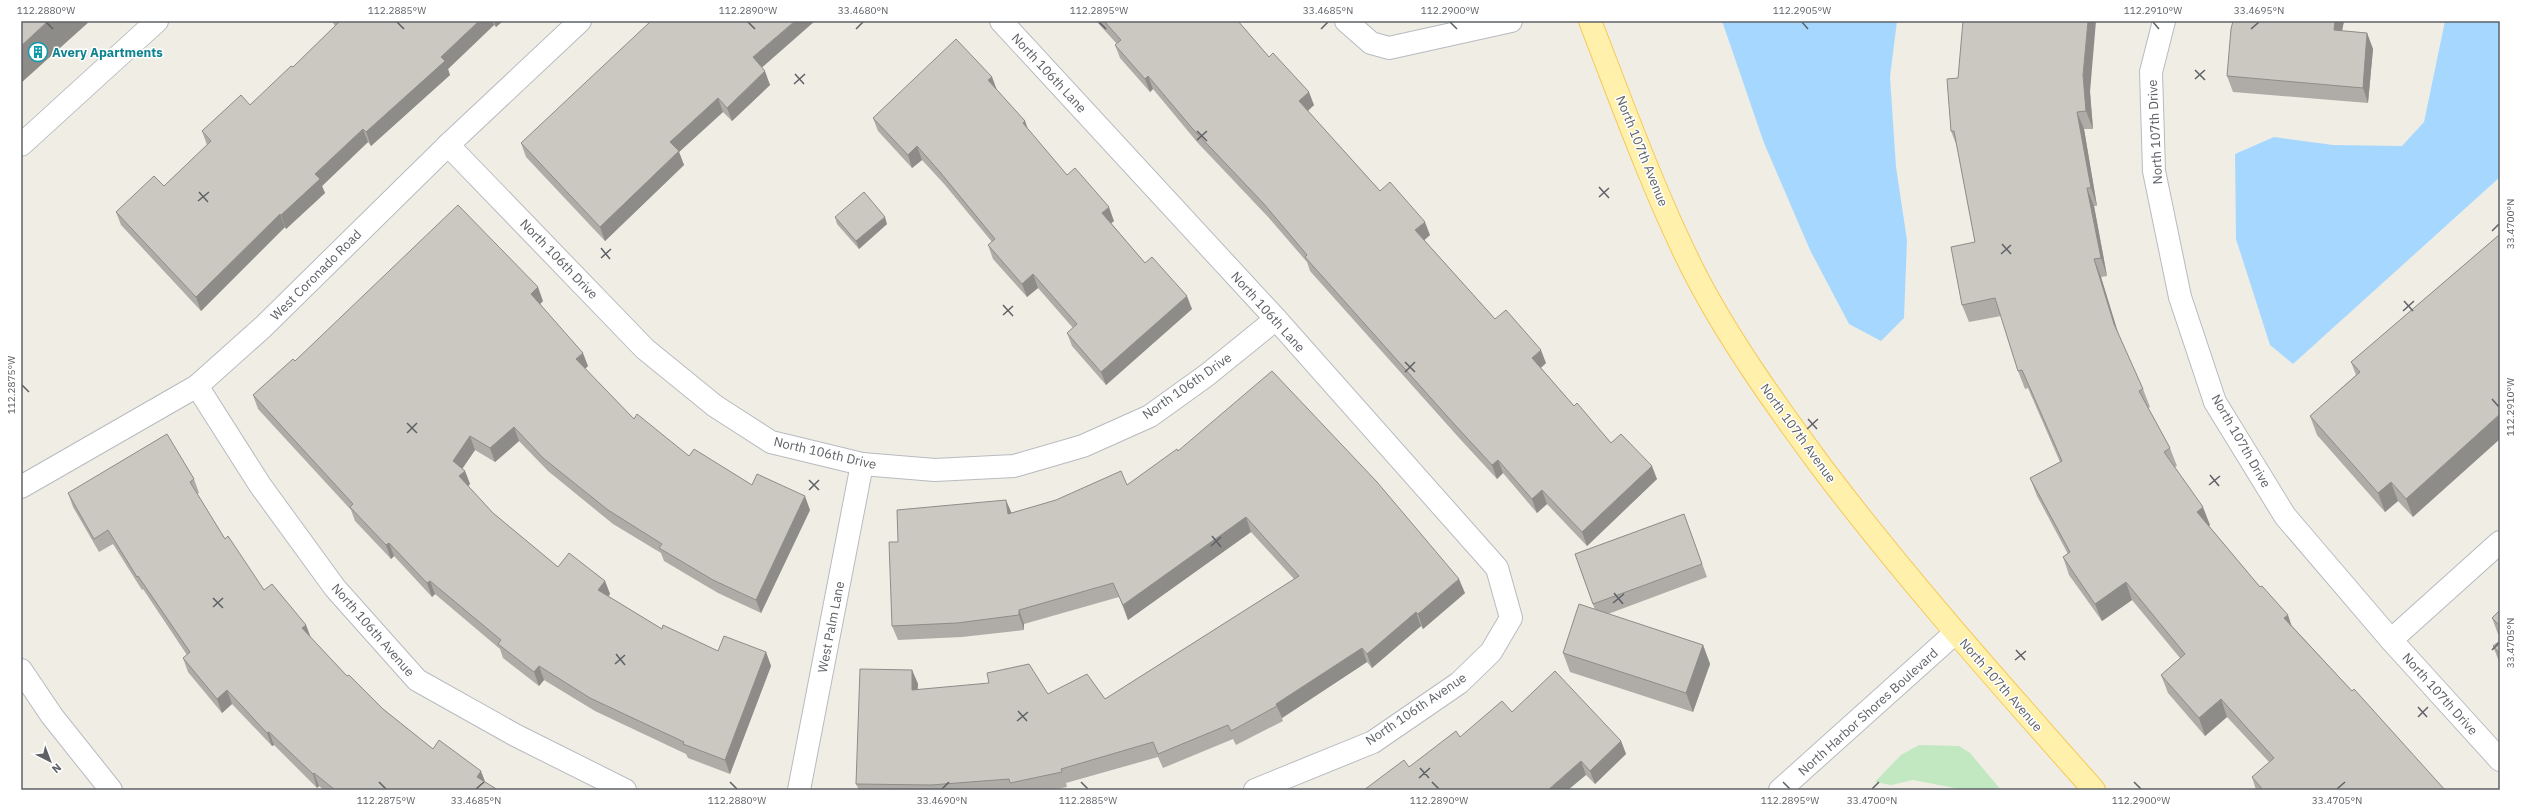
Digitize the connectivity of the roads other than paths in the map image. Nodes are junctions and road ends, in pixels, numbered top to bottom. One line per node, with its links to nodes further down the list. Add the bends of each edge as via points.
1 (157, 21): 8 (street)
2 (580, 21): 9 (street, West Coronado Road)
3 (1001, 21): 10 (street, North 106th Lane)
4 (1346, 21): 5 (street, via 1371,43 1389,48)
5 (1511, 21)
6 (1590, 21): 16 (main road, North 107th Avenue, via 1647,168 1692,268 1741,351 1787,422)
7 (2164, 21): 17 (street, North 107th Drive, via 2151,72 2154,171 2180,297 2215,402 2285,516)
8 (21, 145)
9 (448, 145): 11 (street, West Coronado Road, via 264,327); 12 (street, North 106th Drive, via 645,349 715,406 770,442)
10 (1276, 319): 12 (street, North 106th Drive, via 1207,375 1150,416 1083,446 1014,466 935,470); 15 (street, North 106th Lane, via 1496,568)
11 (197, 386): 13 (street, West Coronado Road); 21 (street, North 106th Avenue, via 260,485 335,588 417,680 515,735)
12 (862, 464): 22 (street, West Palm Lane)
13 (21, 487)
14 (2500, 542): 17 (street)
15 (1512, 618): 23 (street, North 106th Avenue, via 1491,652 1459,683 1373,742)
16 (1955, 634): 24 (street, North Harbor Shores Boulevard); 25 (main road, North 107th Avenue)
17 (2391, 640): 19 (street, North 107th Drive)
18 (21, 670): 20 (street, via 56,722)
19 (2500, 760)
20 (111, 790)
21 (625, 790)
22 (799, 790)
23 (1255, 790)
24 (1780, 790)
25 (2094, 790)

